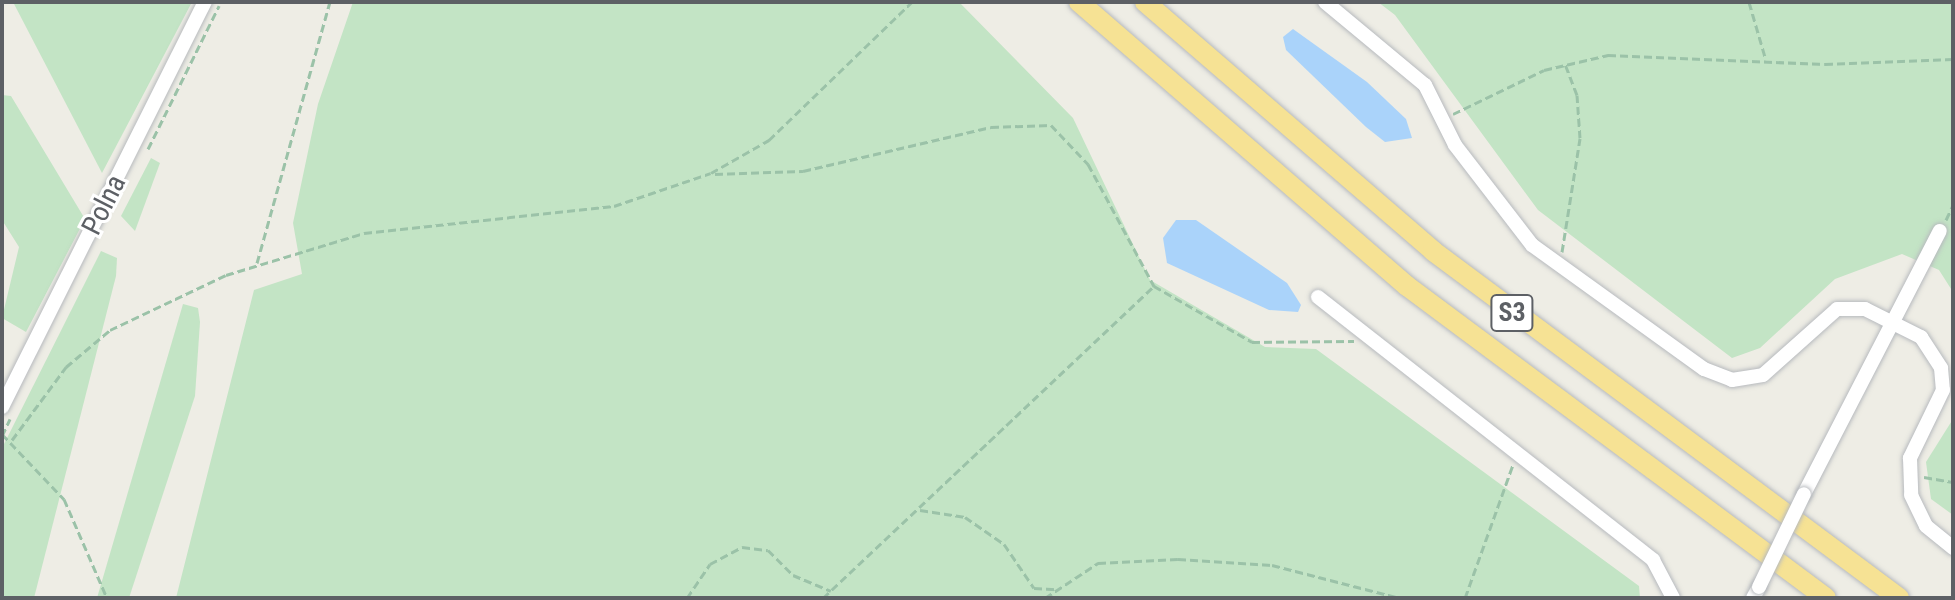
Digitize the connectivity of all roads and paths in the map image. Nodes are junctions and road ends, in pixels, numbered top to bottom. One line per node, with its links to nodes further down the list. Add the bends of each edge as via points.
1 (205, 2): 20 (street, Polna)
2 (330, 2): 14 (path)
3 (912, 2): 12 (path, via 769,140)
4 (1079, 2): 38 (highway, S3, via 1407,286)
5 (1145, 2): 39 (highway, S3, via 1433,251)
6 (1325, 2): 11 (street, via 1425,85)
7 (1749, 2): 9 (path)
8 (1953, 59): 9 (path)
9 (1766, 60): 10 (path, via 1625,54)
10 (1565, 64): 11 (path); 15 (path, via 1577,95 1580,138)
11 (1444, 118): 15 (street, via 1514,223)
12 (711, 173): 14 (path, via 614,206 364,233); 16 (path, via 803,171 991,127 1051,125 1088,164)
13 (1940, 231): 18 (street)
14 (257, 263): 22 (path, via 110,330 66,367)
15 (1561, 267): 18 (street, via 1704,369 1732,380 1778,366 1837,309 1865,309)
16 (1154, 286): 19 (path, via 1252,342 1348,346); 26 (path)
17 (1318, 297): 19 (street)
18 (1893, 322): 24 (street, via 1921,337 1941,368 1939,406); 30 (street, bridge)
19 (1363, 332): 23 (street)
20 (2, 407)
21 (2, 434): 22 (path)
22 (12, 440): 31 (path, via 64,499)
23 (1517, 454): 36 (path); 37 (street, via 1653,560)
24 (1908, 474): 25 (path); 27 (street, via 1918,515)
25 (1953, 482)
26 (916, 511): 28 (path, via 965,517 1004,544 1034,588); 29 (path)
27 (1953, 548)
28 (1059, 589): 34 (path); 35 (path, via 1098,563 1178,559 1272,565)
29 (831, 591): 32 (path, via 793,575 768,550 742,547 710,564); 33 (path)
30 (1756, 592)
31 (107, 598)
32 (687, 598)
33 (823, 598)
34 (1045, 598)
35 (1400, 598)
36 (1465, 598)
37 (1673, 598)
38 (1826, 598)
39 (1899, 598)

